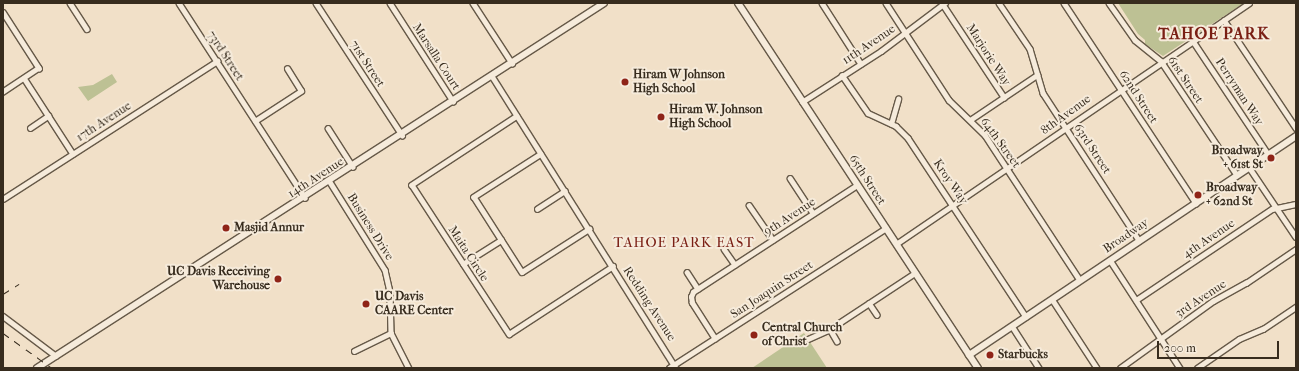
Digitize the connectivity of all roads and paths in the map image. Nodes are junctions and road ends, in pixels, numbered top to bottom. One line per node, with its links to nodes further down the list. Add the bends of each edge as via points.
1 (70, 3): 17 (street)
2 (179, 3): 20 (street, 73rd Street)
3 (316, 3): 44 (street, 71st Street)
4 (390, 3): 33 (street, Marsalla Court)
5 (472, 3): 22 (street)
6 (604, 3): 22 (main road, 14th Avenue)
7 (738, 3): 34 (main road, 65th Street)
8 (822, 3): 23 (street)
9 (886, 3): 18 (street, 64th Street)
10 (999, 3): 26 (street, 63rd Street, via 1030,49)
11 (1064, 3): 29 (street, 62nd Street)
12 (1109, 3): 21 (street, 61st Street, via 1135,40)
13 (1249, 3): 16 (street, 8th Avenue)
14 (943, 4): 18 (street, 11th Avenue); 31 (street, Marjorie Way)
15 (3, 12): 28 (street, via 39,68)
16 (1224, 20): 19 (street, 8th Avenue); 43 (street)
17 (87, 29)
18 (905, 33): 23 (street, 11th Avenue); 37 (street, 64th Street, via 949,100)
19 (1193, 41): 21 (street, 8th Avenue); 48 (street, Perryman Way)
20 (217, 61): 38 (street, 73rd Street); 46 (street, 17th Avenue)
21 (1161, 61): 29 (street, 8th Avenue); 52 (street, 61st Street)
22 (512, 63): 27 (main road, 14th Avenue)
23 (860, 64): 25 (street, 11th Avenue)
24 (287, 69): 38 (street, via 301,91)
25 (842, 75): 34 (street, 11th Avenue); 39 (street, Kroy Way, via 868,113)
26 (1037, 75): 31 (street); 40 (street, 63rd Street, via 1044,93)
27 (492, 76): 33 (main road, 14th Avenue); 36 (street, Redding Avenue)
28 (24, 78): 30 (street); 35 (street)
29 (1120, 89): 40 (street, 8th Avenue); 59 (street, 62nd Street)
30 (3, 92)
31 (1004, 97): 37 (street)
32 (898, 99): 39 (street)
33 (453, 101): 44 (main road, 14th Avenue)
34 (802, 102): 55 (main road, 65th Street)
35 (48, 116): 41 (street); 46 (street)
36 (517, 116): 47 (street, Redding Avenue); 76 (street, Maita Circle, via 412,185)
37 (970, 120): 51 (street, 64th Street, via 985,135)
38 (255, 121): 57 (street, 73rd Street)
39 (892, 124): 62 (street, Kroy Way, via 906,134)
40 (1066, 127): 51 (street, 8th Avenue); 71 (street, 63rd Street)
41 (30, 128)
42 (328, 128): 49 (street)
43 (1296, 128)
44 (402, 135): 49 (main road, 14th Avenue)
45 (1296, 136): 48 (main road, Broadway)
46 (73, 154): 58 (street, 17th Avenue)
47 (541, 154): 56 (street, Redding Avenue); 69 (street, via 474,197)
48 (1268, 154): 50 (main road, Broadway)
49 (353, 167): 54 (main road, 14th Avenue)
50 (1249, 167): 52 (main road, Broadway); 63 (street)
51 (1007, 169): 62 (street, 8th Avenue); 81 (street, 64th Street)
52 (1237, 175): 59 (main road, Broadway)
53 (790, 178): 65 (street)
54 (330, 182): 57 (main road, 14th Avenue); 92 (street, Business Drive, via 385,270 390,291)
55 (857, 185): 65 (street, 9th Avenue); 66 (main road, 65th Street)
56 (565, 191): 64 (street); 67 (street, Redding Avenue)
57 (305, 198): 99 (main road, 14th Avenue)
58 (3, 199)
59 (1196, 203): 71 (main road, Broadway)
60 (1296, 204): 63 (street, 4th Avenue)
61 (750, 205): 70 (street)
62 (954, 205): 72 (street, 8th Avenue); 89 (street, Kroy Way)
63 (1278, 208): 68 (street); 84 (street, 4th Avenue, via 1272,209)
64 (537, 209)
65 (814, 214): 70 (street, 9th Avenue)
66 (886, 228): 72 (main road, 65th Street); 94 (street, San Joaquin Street)
67 (589, 229): 69 (street, via 522,272); 78 (street, Redding Avenue)
68 (1296, 237)
69 (501, 240): 76 (street)
70 (773, 240): 77 (street, 9th Avenue)
71 (1140, 240): 75 (main road, Broadway)
72 (896, 244): 80 (main road, 65th Street)
73 (724, 249): 77 (street)
74 (1296, 249): 93 (street, 3rd Avenue)
75 (1110, 260): 81 (main road, Broadway); 84 (street)
76 (463, 264): 78 (street, Maita Circle, via 509,334)
77 (735, 265): 82 (street, 9th Avenue)
78 (613, 266): 100 (street, Redding Avenue)
79 (687, 272): 82 (street)
80 (915, 273): 85 (street); 98 (main road, 65th Street)
81 (1080, 280): 83 (main road, Broadway)
82 (698, 289): 94 (street, via 692,294 691,300)
83 (1052, 299): 89 (main road, Broadway); 106 (street)
84 (1136, 300): 93 (street)
85 (869, 303): 87 (street); 91 (street)
86 (1296, 307): 109 (street, via 1263,329 1239,339)
87 (877, 315)
88 (3, 316): 99 (street)
89 (1026, 316): 90 (main road, Broadway)
90 (1012, 326): 98 (main road, Broadway); 105 (street)
91 (830, 329): 95 (street); 96 (street)
92 (391, 333): 97 (street); 102 (street, Business Drive)
93 (1160, 338): 107 (street, 3rd Avenue); 108 (street)
94 (715, 339): 100 (street, San Joaquin Street)
95 (808, 339)
96 (838, 341)
97 (354, 351)
98 (969, 355): 104 (main road, 65th Street)
99 (56, 356): 101 (main road, 14th Avenue)
100 (675, 366): 103 (street, San Joaquin Street)
101 (38, 368)
102 (409, 368)
103 (669, 368)
104 (978, 368)
105 (1039, 368)
106 (1097, 368)
107 (1120, 368)
108 (1180, 368)
109 (1198, 368)

